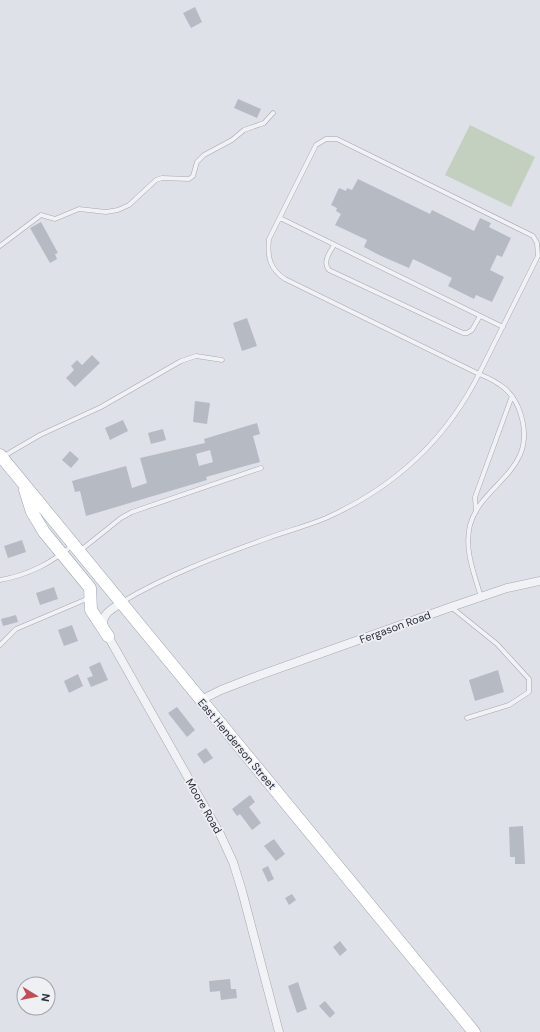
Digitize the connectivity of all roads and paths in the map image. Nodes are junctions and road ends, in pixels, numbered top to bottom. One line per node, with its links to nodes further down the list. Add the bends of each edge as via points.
1 (273, 113): 4 (lane, via 264,123 244,130 232,140 204,155 198,162 194,176 189,179 156,180 129,205 118,210 106,212 79,209 55,219 41,215)
2 (280, 218): 3 (lane); 6 (lane, via 316,145 326,139 337,138 533,236 537,243 538,256); 8 (lane, via 269,239 268,255 278,275)
3 (334, 244): 5 (lane); 5 (lane, via 326,262 329,270 467,334)
4 (0, 246)
5 (480, 316): 6 (lane)
6 (503, 327): 8 (lane)
7 (222, 360): 10 (lane, via 196,356 181,361 101,407)
8 (480, 374): 9 (lane, via 497,381); 20 (lane, via 452,420 428,448 408,468 380,487 325,518 167,578)
9 (512, 396): 13 (lane, via 475,497); 13 (lane, via 524,421 525,439 507,477)
10 (1, 456): 12 (main road, East Henderson Street)
11 (261, 468): 14 (lane, via 132,512)
12 (22, 483): 14 (main road, East Henderson Street); 15 (main road, via 32,512)
13 (476, 512): 18 (lane, via 468,542 470,562)
14 (76, 548): 15 (lane); 20 (main road, East Henderson Street)
15 (62, 554): 16 (lane, via 34,571); 19 (main road, via 90,588)
16 (0, 580)
17 (540, 581): 18 (street, Fergason Road)
18 (481, 597): 21 (street, Fergason Road)
19 (91, 598): 22 (main road, via 91,610); 23 (lane, via 16,629)
20 (121, 602): 22 (street, Moore Road, via 104,616 102,621); 24 (main road, East Henderson Street)
21 (451, 607): 24 (street, Fergason Road, via 252,678); 25 (lane, via 497,644 529,679 529,692 509,705)
22 (108, 636): 26 (street, Moore Road, via 220,834 233,862)
23 (0, 644)
24 (201, 700): 27 (main road, East Henderson Street)
25 (467, 718)
26 (279, 1032)
27 (474, 1032)

